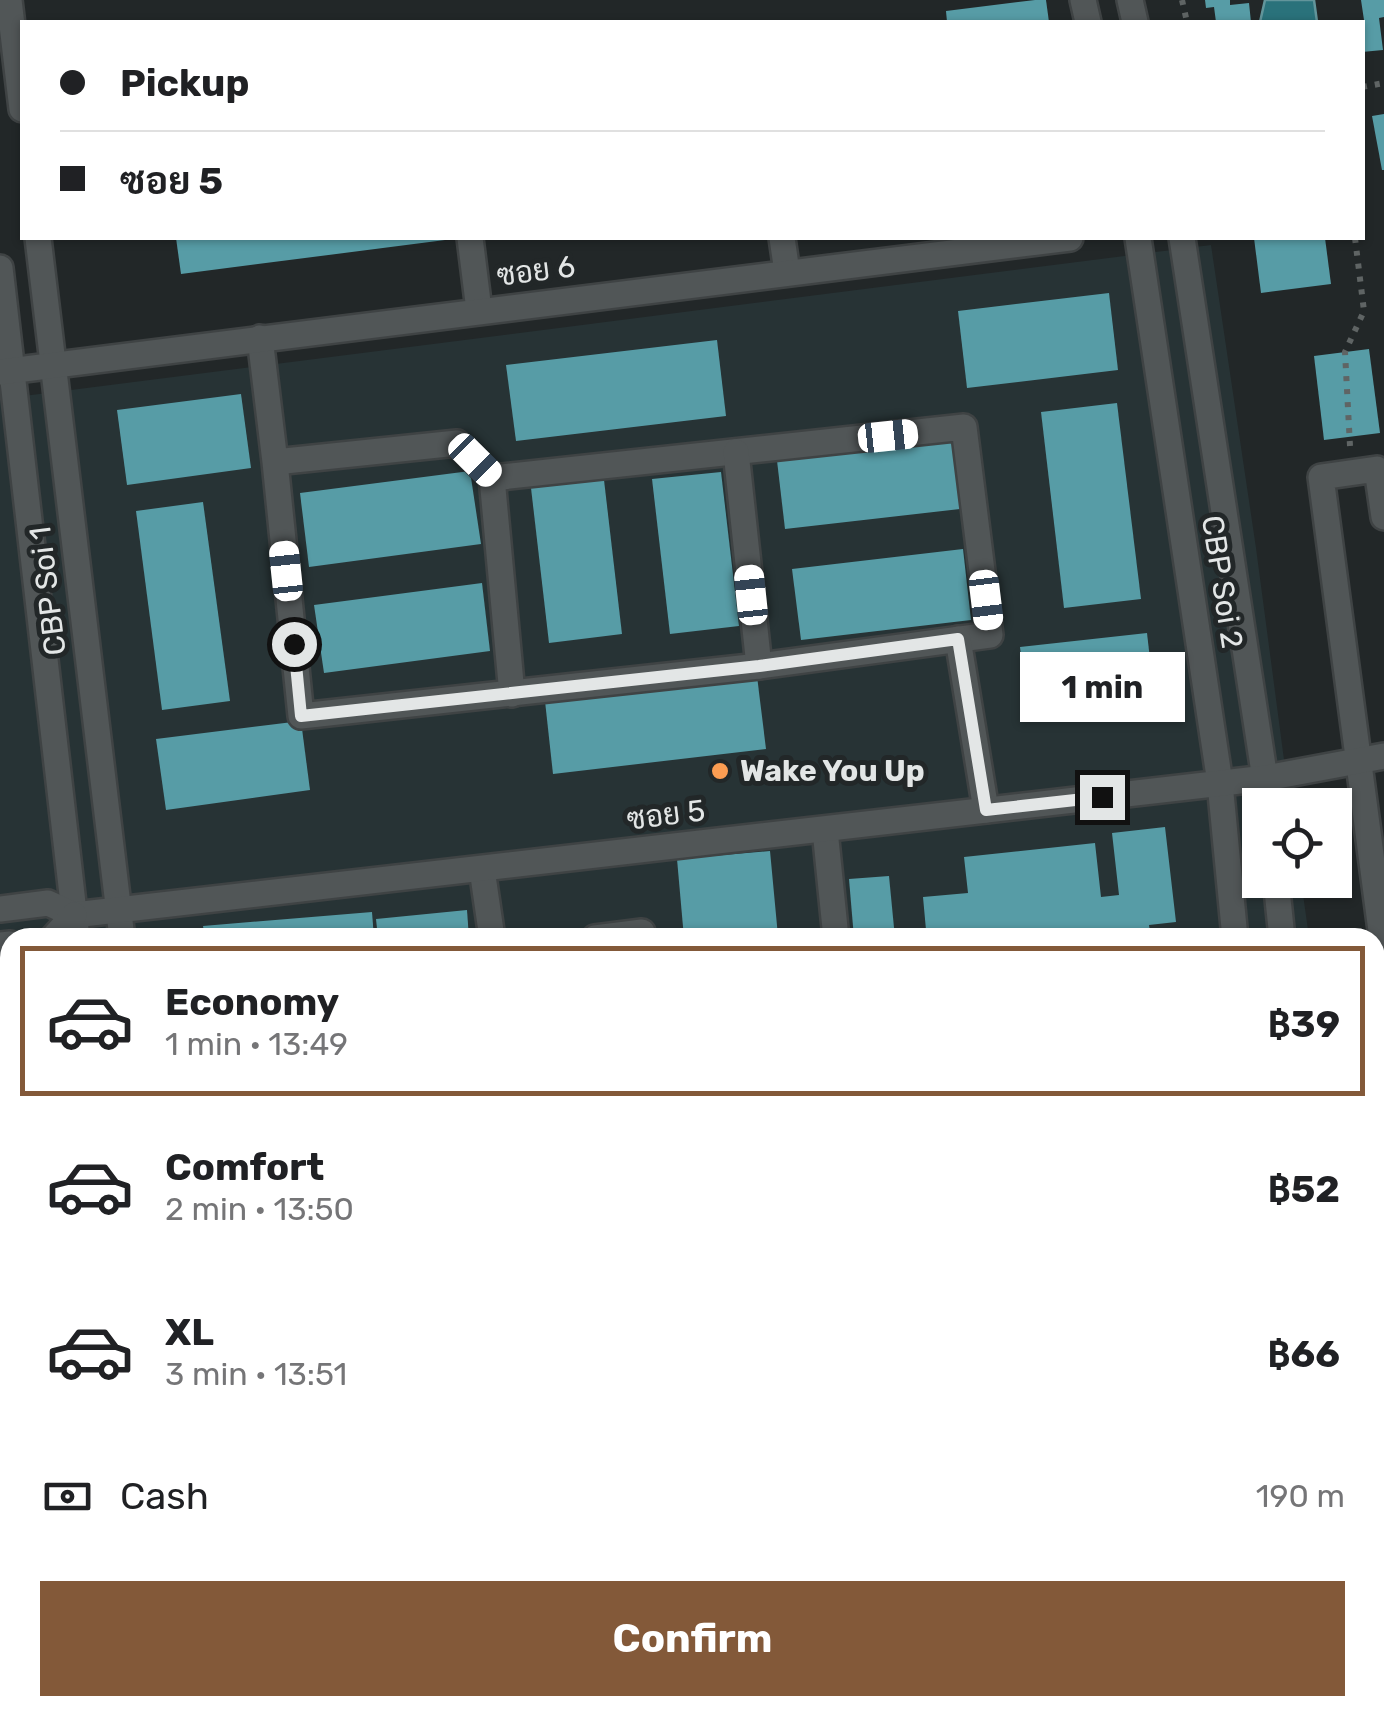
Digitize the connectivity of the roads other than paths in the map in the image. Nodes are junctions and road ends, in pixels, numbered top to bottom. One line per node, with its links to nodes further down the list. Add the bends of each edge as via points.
1 (9, 0): 2 (street)
2 (20, 92)
3 (38, 240): 13 (street, CBP Soi 1)
4 (470, 240): 11 (street)
5 (782, 240): 10 (street)
6 (1053, 240): 10 (street, ซอย 6)
7 (1138, 240): 24 (street, CBP Soi 2)
8 (1182, 240): 23 (street, CBP Soi 2)
9 (0, 268): 14 (street, CBP Soi 1)
10 (786, 272): 11 (street, ซอย 6)
11 (479, 310): 12 (street, ซอย 6)
12 (260, 338): 13 (street, ซอย 6); 16 (street)
13 (53, 364): 14 (street, ซอย 6); 31 (street, CBP Soi 1)
14 (6, 371): 32 (street, CBP Soi 1)
15 (736, 452): 17 (street); 19 (street, via 964,428 990,635); 20 (street)
16 (275, 462): 17 (street, via 457,443); 21 (street, via 301,716)
17 (492, 478): 21 (street)
18 (1384, 517): 22 (street, via 1377,469 1321,477)
19 (958, 639): 20 (street); 26 (street)
20 (759, 666): 21 (street)
21 (512, 694)
22 (1372, 758): 23 (street, ซอย 5); 38 (street)
23 (1266, 778): 24 (street, ซอย 5); 25 (street, CBP Soi 2)
24 (1220, 783): 26 (street, ซอย 5); 36 (street, CBP Soi 2)
25 (1267, 788)
26 (986, 810): 27 (street, ซอย 5)
27 (826, 830): 28 (street, ซอย 5); 35 (street)
28 (482, 869): 31 (street, ซอย 5); 34 (street)
29 (1278, 898): 37 (street)
30 (0, 909): 32 (street, ซอย 5, via 48,903)
31 (119, 909): 32 (street, ซอย 5); 33 (street, CBP Soi 1)
32 (75, 926)
33 (121, 928)
34 (491, 928)
35 (835, 928)
36 (1234, 928)
37 (1281, 928)
38 (1382, 928)

